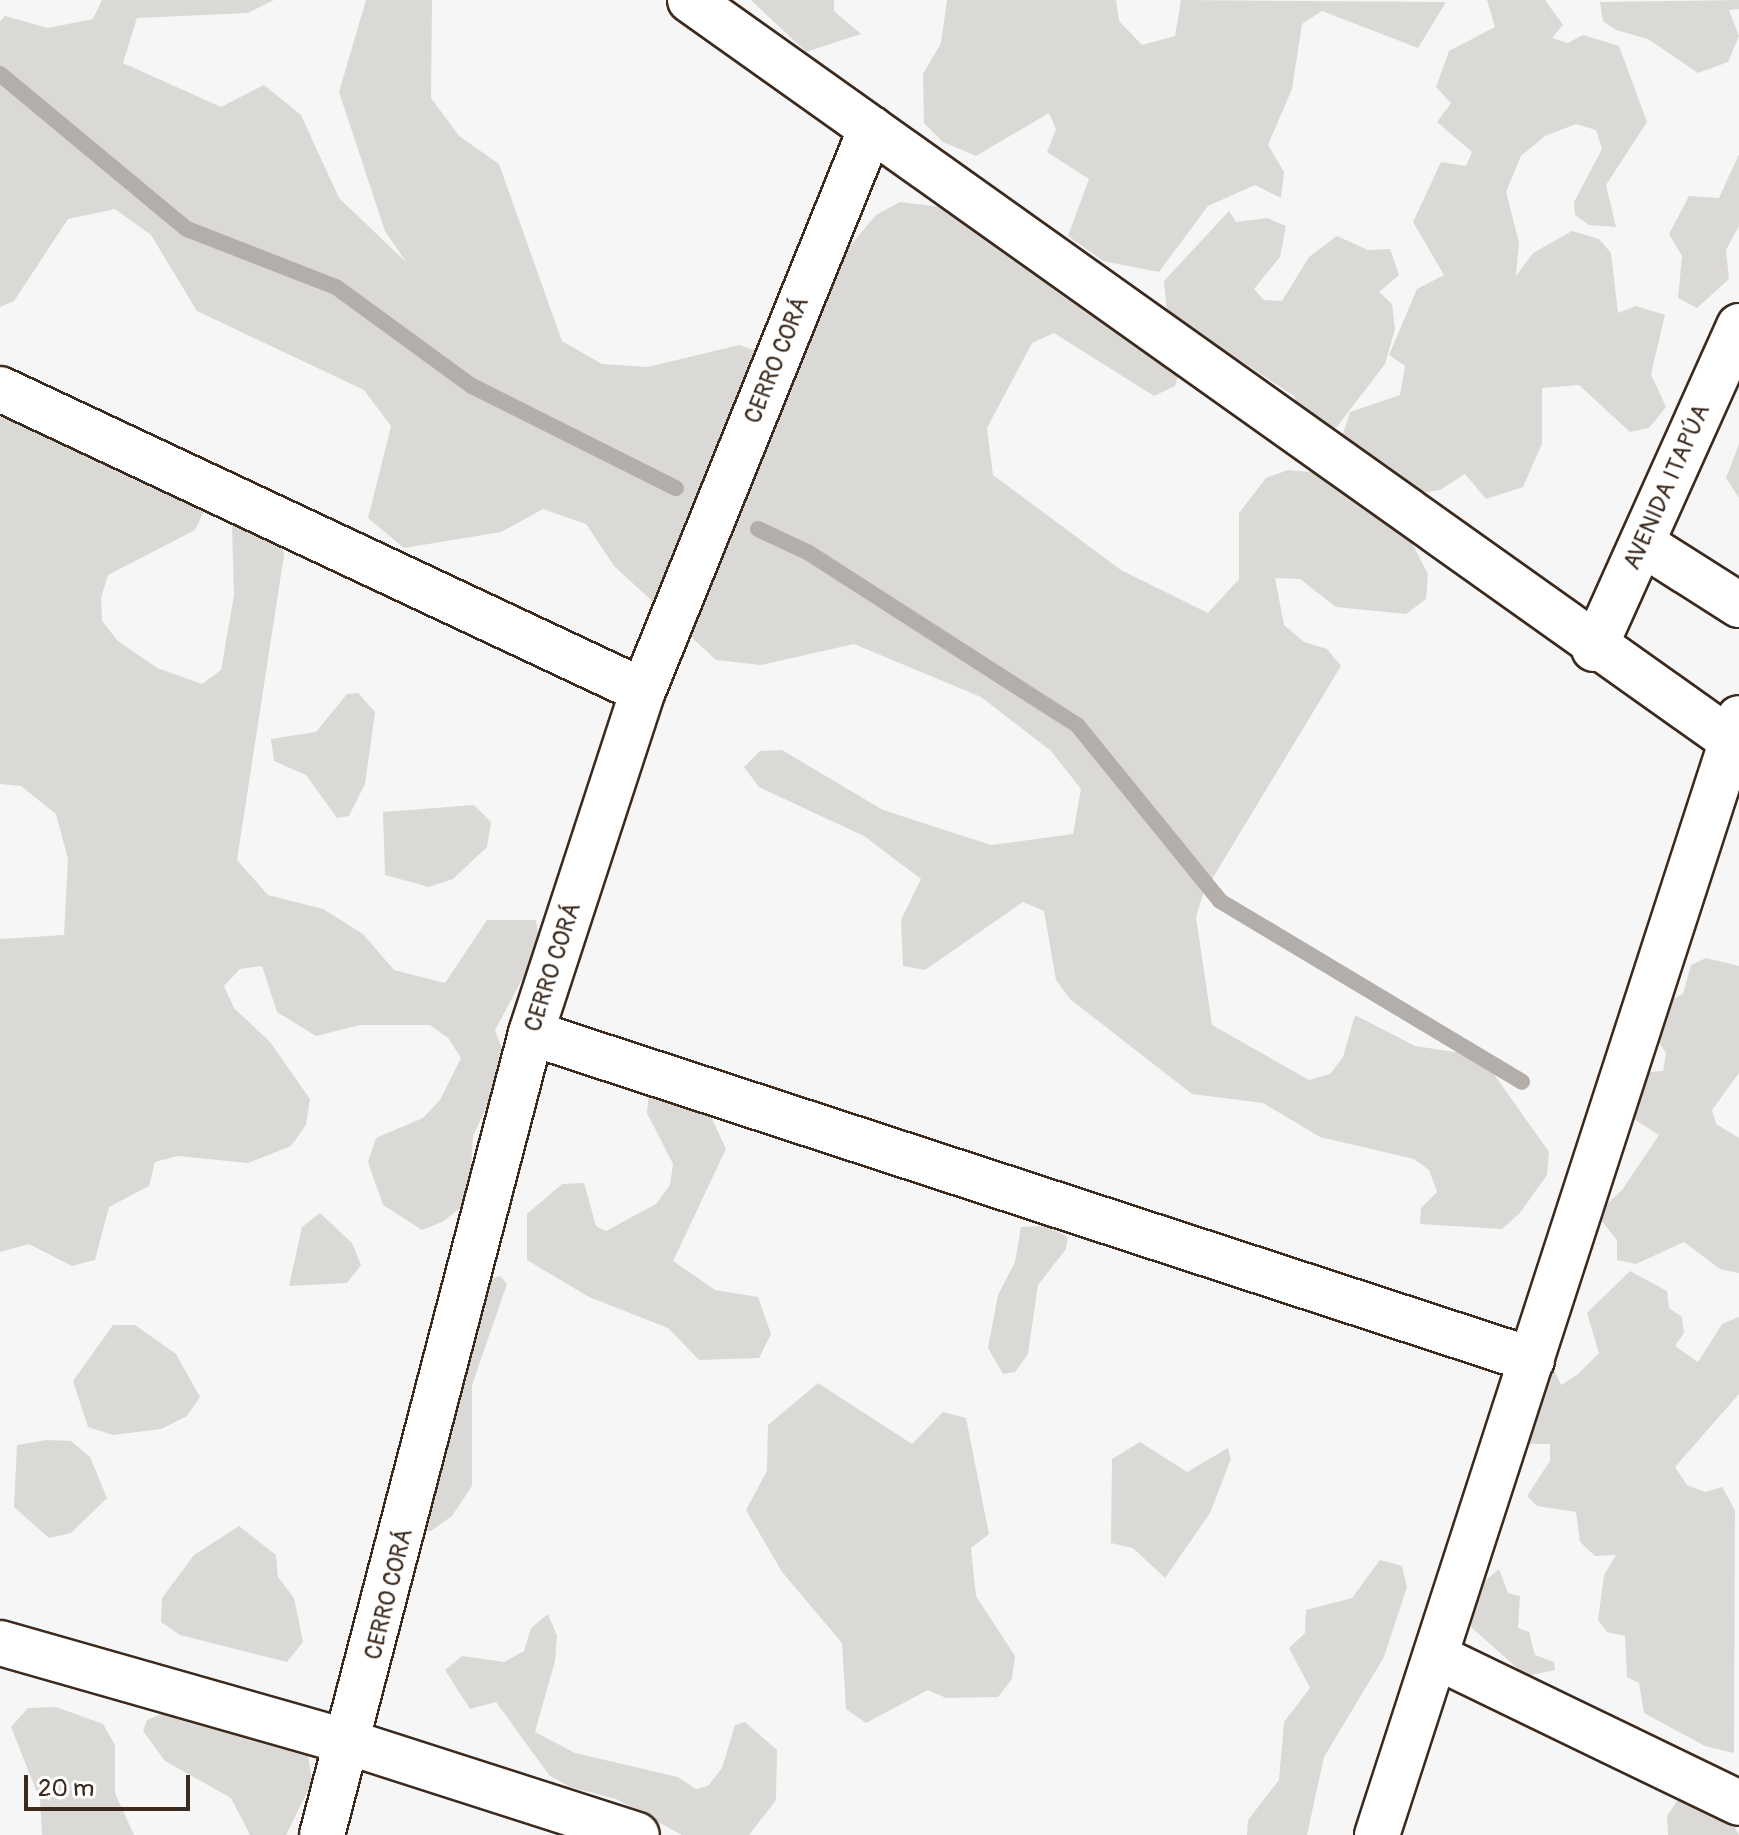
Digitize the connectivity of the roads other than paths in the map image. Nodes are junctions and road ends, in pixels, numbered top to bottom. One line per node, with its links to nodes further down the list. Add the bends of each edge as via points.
1 (690, 0): 2 (street)
2 (871, 128): 7 (street); 8 (street, CERRO CORÁ)
3 (1739, 326): 5 (street, AVENIDA ITAPÚA)
4 (0, 389): 8 (street)
5 (1643, 544): 6 (street); 7 (street, AVENIDA ITAPÚA)
6 (1739, 605)
7 (1594, 649): 9 (street)
8 (643, 691): 10 (street, CERRO CORÁ)
9 (1736, 735): 11 (street)
10 (531, 1033): 11 (street); 14 (street, CERRO CORÁ)
11 (1532, 1360): 13 (street)
12 (0, 1643): 14 (street)
13 (1437, 1657): 15 (street); 18 (street)
14 (351, 1743): 16 (street, CERRO CORÁ); 17 (street)
15 (1739, 1803)
16 (322, 1835)
17 (637, 1835)
18 (1377, 1835)

